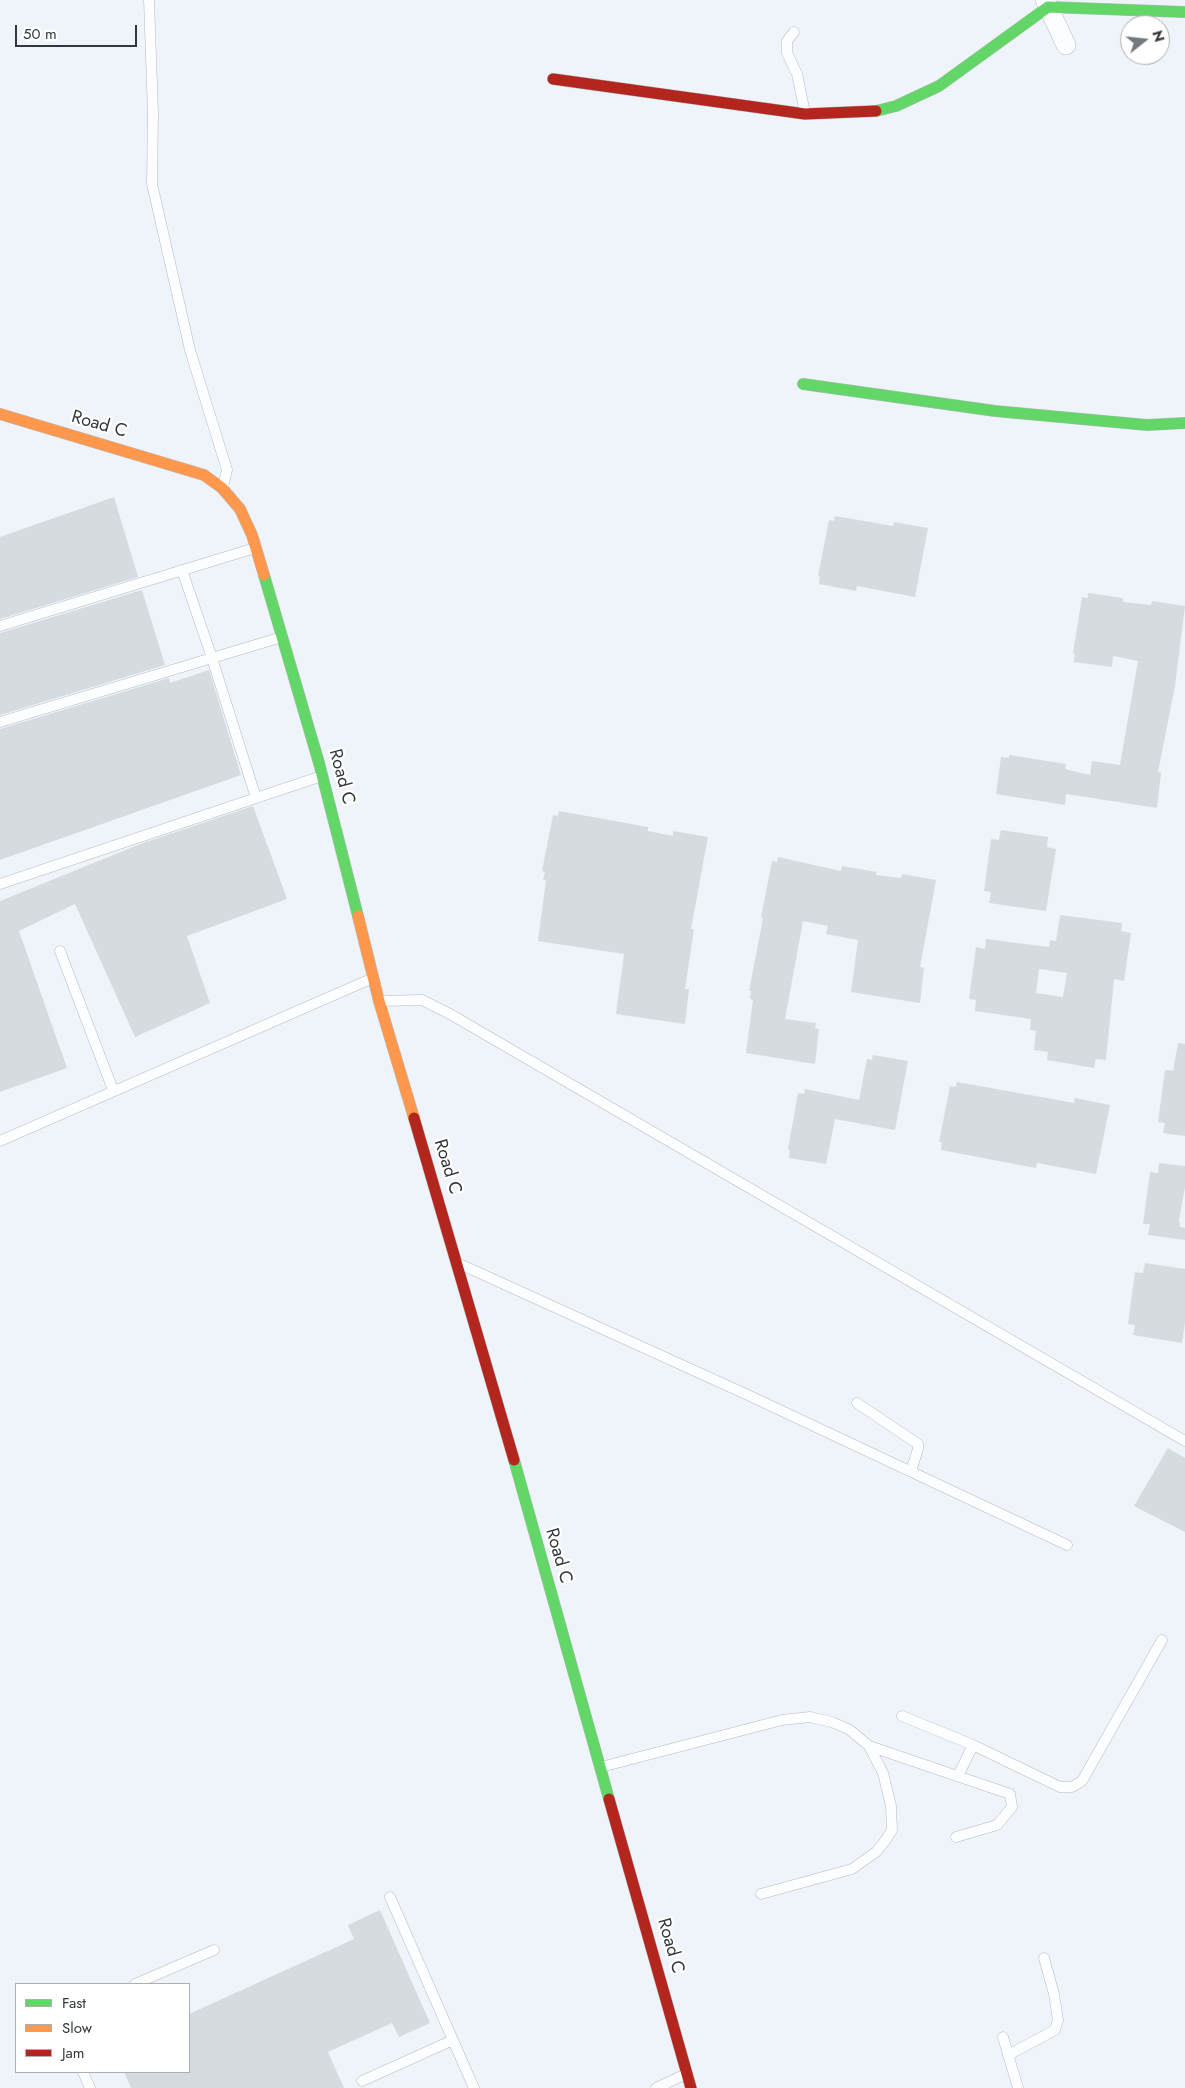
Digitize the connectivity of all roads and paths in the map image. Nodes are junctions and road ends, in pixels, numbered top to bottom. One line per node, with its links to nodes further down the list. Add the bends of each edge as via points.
1 (149, 0): 11 (lane, via 152,184 190,350 226,470)
2 (1046, 3): 3 (street); 5 (street); 7 (street, via 986,54 923,95 870,113)
3 (1183, 8)
4 (794, 32): 7 (lane, via 787,41 787,53 799,80)
5 (1066, 44)
6 (553, 79): 7 (street)
7 (805, 114)
8 (803, 384): 10 (street, via 995,411 1147,425)
9 (0, 414): 11 (street, Road C, via 197,473)
10 (1185, 423)
11 (222, 488): 12 (street, Road C, via 240,509)
12 (256, 548): 13 (lane); 15 (street, Road C)
13 (182, 570): 14 (lane); 16 (lane)
14 (0, 626)
15 (283, 637): 16 (lane); 18 (street, Road C)
16 (212, 658): 17 (lane); 19 (lane)
17 (0, 722)
18 (323, 776): 19 (lane); 22 (street, Road C)
19 (256, 798): 20 (lane)
20 (0, 884)
21 (60, 951): 24 (lane)
22 (374, 978): 23 (street, Road C); 24 (lane)
23 (379, 1000): 26 (street, Road C); 28 (lane, via 422,1000 450,1014)
24 (113, 1090): 25 (lane)
25 (0, 1141)
26 (458, 1264): 29 (lane); 35 (street, Road C)
27 (857, 1403): 29 (lane, via 918,1444)
28 (1185, 1441)
29 (911, 1472): 30 (lane)
30 (1067, 1544)
31 (1162, 1640): 33 (lane, via 1082,1781 1072,1787 1060,1787)
32 (902, 1716): 33 (lane)
33 (973, 1745): 36 (lane)
34 (869, 1746): 35 (lane, via 850,1730 832,1722 810,1718 782,1720); 36 (lane); 38 (lane, via 883,1773 891,1806 892,1830 885,1841 876,1852 852,1869)
35 (601, 1767): 47 (street, Road C)
36 (958, 1776): 37 (lane, via 1010,1794 1012,1807 997,1825)
37 (956, 1837)
38 (761, 1894)
39 (390, 1897): 44 (lane)
40 (214, 1950): 42 (lane)
41 (1044, 1958): 45 (lane, via 1058,2020 1055,2030)
42 (137, 1983)
43 (1003, 2037): 45 (lane)
44 (453, 2040): 48 (lane); 50 (lane)
45 (1008, 2055): 53 (lane)
46 (83, 2073): 49 (lane)
47 (687, 2073): 51 (lane); 52 (street, Road C)
48 (362, 2081)
49 (90, 2088)
50 (474, 2088)
51 (656, 2088)
52 (691, 2088)
53 (1018, 2088)

